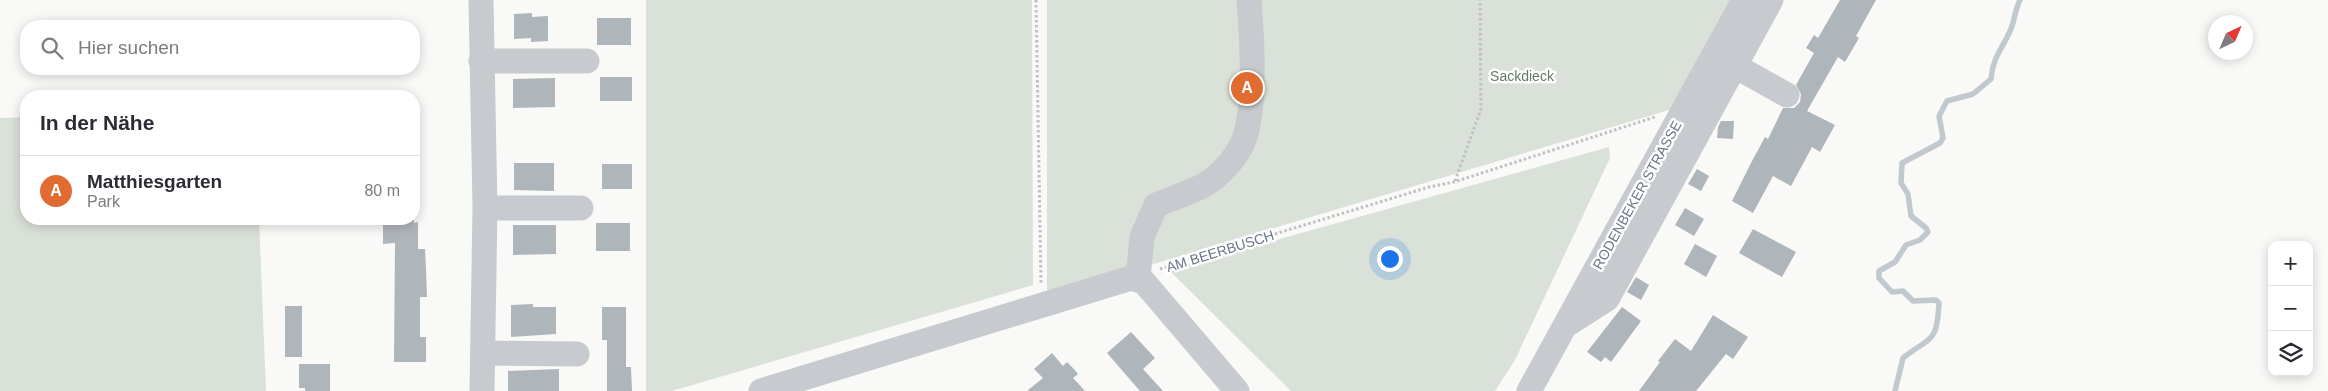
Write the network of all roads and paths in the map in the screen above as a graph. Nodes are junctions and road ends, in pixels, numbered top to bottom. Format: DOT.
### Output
graph roads {
  1 [pos="481,0"];
  2 [pos="1036,0"];
  3 [pos="1249,0"];
  4 [pos="1480,0"];
  5 [pos="1744,0"];
  6 [pos="1771,0"];
  7 [pos="481,61"];
  8 [pos="587,61"];
  9 [pos="1735,66"];
  10 [pos="1787,95"];
  11 [pos="1680,118"];
  12 [pos="1454,182"];
  13 [pos="485,208"];
  14 [pos="581,208"];
  15 [pos="1138,278"];
  16 [pos="1041,304"];
  17 [pos="1565,325"];
  18 [pos="483,353"];
  19 [pos="577,354"];
  20 [pos="482,391"];
  21 [pos="761,391"];
  22 [pos="1238,391"];
  23 [pos="1529,391"];
  1 -- 7 [label="street"];
  2 -- 16 [label="path"];
  3 -- 15 [label="street"];
  4 -- 12 [label="path"];
  5 -- 11 [label="street, RODENBEKER STRASSE"];
  6 -- 9 [label="street"];
  7 -- 8 [label="street"];
  7 -- 13 [label="street"];
  9 -- 10 [label="street"];
  9 -- 17 [label="street"];
  11 -- 12 [label="path, AM BEERBUSCH"];
  11 -- 17 [label="street, RODENBEKER STRASSE"];
  12 -- 15 [label="path, AM BEERBUSCH"];
  13 -- 14 [label="street"];
  13 -- 18 [label="street"];
  15 -- 16 [label="street"];
  15 -- 22 [label="street"];
  16 -- 21 [label="street"];
  17 -- 23 [label="street, RODENBEKER STRASSE"];
  18 -- 19 [label="street"];
  18 -- 20 [label="street"];
}
